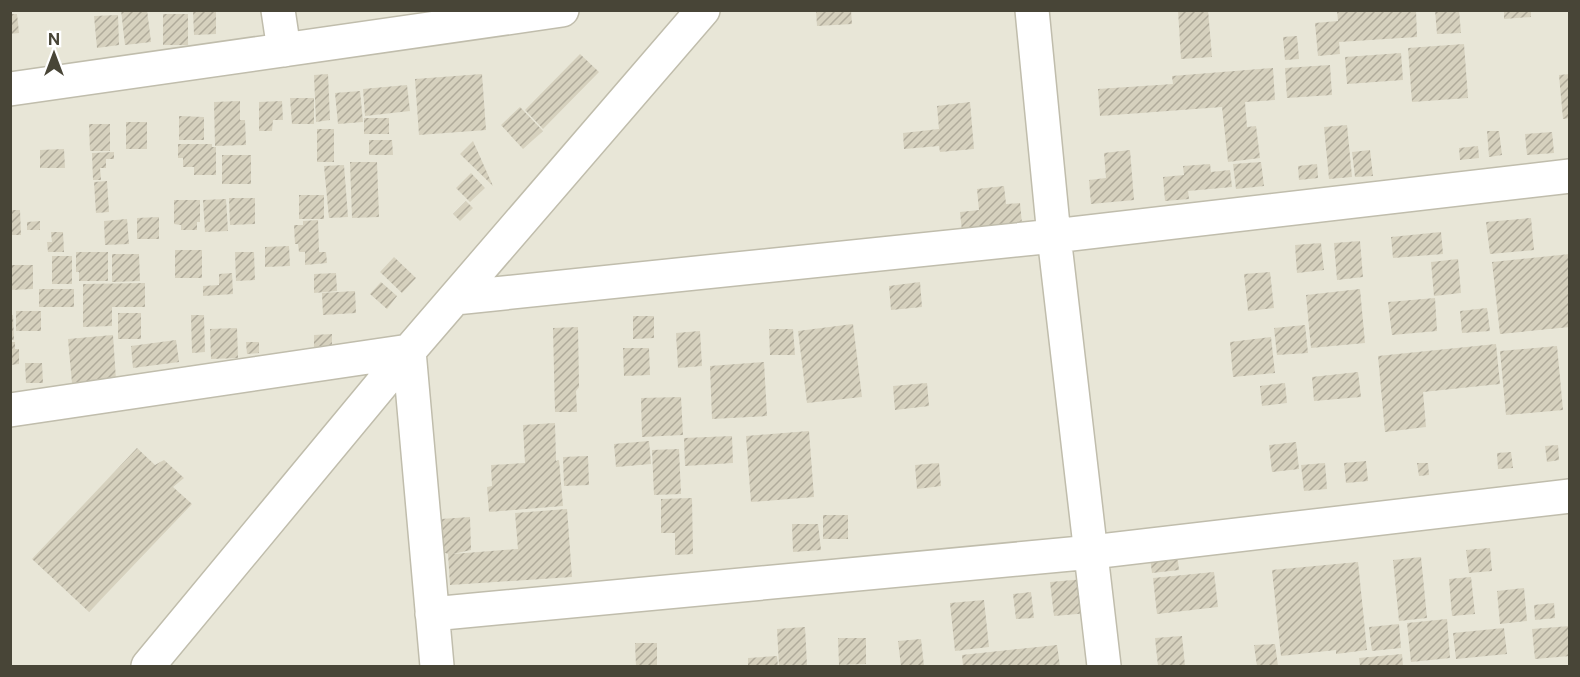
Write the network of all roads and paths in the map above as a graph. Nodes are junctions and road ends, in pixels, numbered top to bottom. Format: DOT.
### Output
graph roads {
  1 [pos="278,10"];
  2 [pos="562,10"];
  3 [pos="703,10"];
  4 [pos="1032,10"];
  5 [pos="284,50"];
  6 [pos="10,89"];
  7 [pos="1569,176"];
  8 [pos="1054,236"];
  9 [pos="455,298"];
  10 [pos="409,351"];
  11 [pos="10,410"];
  12 [pos="1569,496"];
  13 [pos="1092,552"];
  14 [pos="432,614"];
  15 [pos="148,666"];
  16 [pos="437,666"];
  17 [pos="1104,666"];
  1 -- 5 [label="street"];
  2 -- 5 [label="street"];
  3 -- 9 [label="street"];
  4 -- 8 [label="street"];
  5 -- 6 [label="street"];
  7 -- 8 [label="street"];
  8 -- 9 [label="street"];
  8 -- 13 [label="street"];
  9 -- 10 [label="street"];
  10 -- 11 [label="street"];
  10 -- 14 [label="street"];
  10 -- 15 [label="street"];
  12 -- 13 [label="street"];
  13 -- 14 [label="street"];
  13 -- 17 [label="street"];
  14 -- 16 [label="street"];
}
